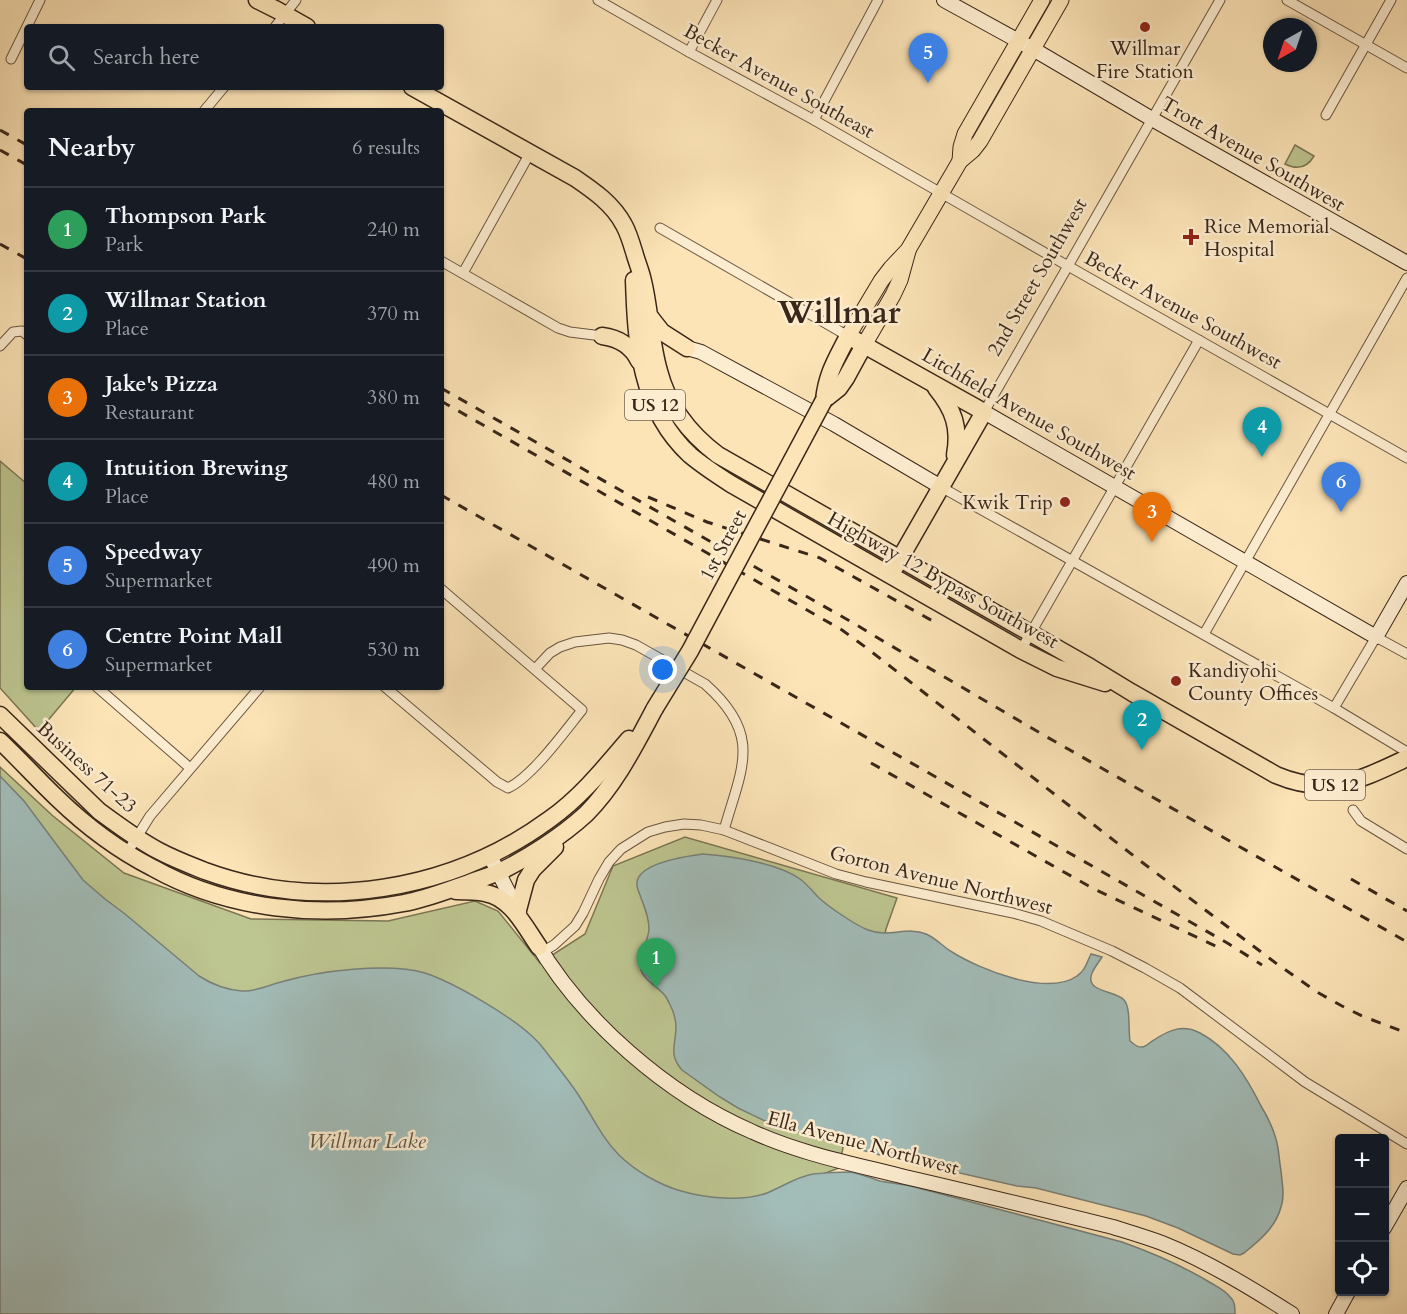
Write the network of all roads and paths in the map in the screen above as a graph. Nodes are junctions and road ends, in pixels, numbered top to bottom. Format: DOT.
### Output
graph roads {
  1 [pos="40,0"];
  2 [pos="257,0"];
  3 [pos="296,0"];
  4 [pos="598,0"];
  5 [pos="717,0"];
  6 [pos="878,0"];
  7 [pos="944,0"];
  8 [pos="1042,0"];
  9 [pos="1061,0"];
  10 [pos="1220,0"];
  11 [pos="1287,0"];
  12 [pos="1391,0"];
  13 [pos="280,20"];
  14 [pos="28,24"];
  15 [pos="295,24"];
  16 [pos="24,33"];
  17 [pos="1018,41"];
  18 [pos="1365,45"];
  19 [pos="1034,49"];
  20 [pos="689,52"];
  21 [pos="11,59"];
  22 [pos="1407,69"];
  23 [pos="222,90"];
  24 [pos="417,90"];
  25 [pos="206,108"];
  26 [pos="1326,116"];
  27 [pos="1152,119"];
  28 [pos="814,120"];
  29 [pos="530,153"];
  30 [pos="960,161"];
  31 [pos="942,194"];
  32 [pos="660,228"];
  33 [pos="633,249"];
  34 [pos="908,250"];
  35 [pos="444,263"];
  36 [pos="1407,263"];
  37 [pos="1068,266"];
  38 [pos="463,273"];
  39 [pos="1407,278"];
  40 [pos="649,315"];
  41 [pos="24,333"];
  42 [pos="602,336"];
  43 [pos="848,336"];
  44 [pos="1199,340"];
  45 [pos="864,345"];
  46 [pos="0,346"];
  47 [pos="687,348"];
  48 [pos="641,364"];
  49 [pos="659,371"];
  50 [pos="924,378"];
  51 [pos="822,408"];
  52 [pos="984,412"];
  53 [pos="1329,414"];
  54 [pos="1407,458"];
  55 [pos="944,481"];
  56 [pos="1114,487"];
  57 [pos="900,559"];
  58 [pos="1073,561"];
  59 [pos="1246,563"];
  60 [pos="890,575"];
  61 [pos="1407,583"];
  62 [pos="444,592"];
  63 [pos="1030,634"];
  64 [pos="1204,634"];
  65 [pos="1376,637"];
  66 [pos="1021,650"];
  67 [pos="1407,654"];
  68 [pos="535,669"];
  69 [pos="100,690"];
  70 [pos="257,690"];
  71 [pos="389,690"];
  72 [pos="1131,692"];
  73 [pos="655,708"];
  74 [pos="1334,708"];
  75 [pos="0,715"];
  76 [pos="0,741"];
  77 [pos="1407,752"];
  78 [pos="1407,758"];
  79 [pos="190,768"];
  80 [pos="600,798"];
  81 [pos="1353,810"];
  82 [pos="724,830"];
  83 [pos="136,837"];
  84 [pos="1407,849"];
  85 [pos="127,853"];
  86 [pos="490,856"];
  87 [pos="498,872"];
  88 [pos="449,890"];
  89 [pos="518,910"];
  90 [pos="540,949"];
  91 [pos="1407,1144"];
  92 [pos="1407,1188"];
  93 [pos="1389,1219"];
  94 [pos="1346,1296"];
  95 [pos="1292,1314"];
  96 [pos="1336,1314"];
  1 -- 14 [label="street"];
  2 -- 13 [label="highway"];
  3 -- 13 [label="street"];
  4 -- 20 [label="street, Becker Avenue Southeast"];
  5 -- 20 [label="street"];
  6 -- 28 [label="street"];
  7 -- 17 [label="street, Trott Avenue Southwest"];
  8 -- 17 [label="main road"];
  9 -- 19 [label="main road"];
  10 -- 27 [label="street, 2nd Street Southwest"];
  11 -- 18 [label="street"];
  12 -- 18 [label="street"];
  13 -- 15 [label="highway"];
  16 -- 21 [label="street"];
  17 -- 19 [label="street, Trott Avenue Southwest"];
  17 -- 30 [label="main road"];
  18 -- 22 [label="street"];
  18 -- 26 [label="street"];
  19 -- 27 [label="street, Trott Avenue Southwest"];
  19 -- 30 [label="main road"];
  20 -- 28 [label="street, Becker Avenue Southeast"];
  23 -- 25 [label="street"];
  24 -- 29 [label="highway, US 12"];
  27 -- 36 [label="street, Trott Avenue Southwest"];
  27 -- 37 [label="street, 2nd Street Southwest"];
  28 -- 31 [label="street, Becker Avenue Southeast"];
  29 -- 33 [label="highway, US 12"];
  29 -- 38 [label="street"];
  30 -- 31 [label="main road"];
  31 -- 34 [label="main road"];
  31 -- 37 [label="street, Becker Avenue Southwest"];
  32 -- 43 [label="street"];
  33 -- 40 [label="highway, US 12"];
  33 -- 48 [label="highway, US 12"];
  34 -- 43 [label="main road"];
  34 -- 45 [label="main road"];
  35 -- 38 [label="street"];
  37 -- 44 [label="street, Becker Avenue Southwest"];
  37 -- 52 [label="street, 2nd Street Southwest"];
  38 -- 42 [label="street"];
  39 -- 53 [label="street"];
  40 -- 47 [label="highway"];
  40 -- 49 [label="highway, US 12"];
  41 -- 46 [label="street"];
  42 -- 48 [label="highway"];
  43 -- 45 [label="highway, Litchfield Avenue Southwest"];
  43 -- 51 [label="highway, 1st Street"];
  44 -- 53 [label="street, Becker Avenue Southwest"];
  44 -- 56 [label="street"];
  45 -- 50 [label="highway, Litchfield Avenue Southwest"];
  45 -- 51 [label="highway, 1st Street"];
  47 -- 49 [label="highway"];
  47 -- 51 [label="street"];
  48 -- 60 [label="highway, Highway 12 Bypass Southwest / US 12"];
  49 -- 57 [label="highway, Highway 12 Bypass Southwest / US 12"];
  50 -- 52 [label="highway, Litchfield Avenue Southwest"];
  50 -- 55 [label="highway"];
  51 -- 55 [label="street"];
  51 -- 73 [label="highway, 1st Street, bridge"];
  52 -- 55 [label="highway, 2nd Street Southwest"];
  52 -- 56 [label="street, Litchfield Avenue Southwest"];
  53 -- 54 [label="street, Becker Avenue Southwest"];
  53 -- 59 [label="street"];
  55 -- 57 [label="highway, 2nd Street Southwest"];
  55 -- 58 [label="street"];
  56 -- 58 [label="street"];
  56 -- 59 [label="street, Litchfield Avenue Southwest"];
  57 -- 60 [label="highway, 2nd Street Southwest"];
  57 -- 63 [label="highway, Highway 12 Bypass Southwest / US 12"];
  58 -- 63 [label="street"];
  58 -- 64 [label="street"];
  59 -- 64 [label="street"];
  59 -- 65 [label="street, Litchfield Avenue Southwest"];
  60 -- 66 [label="highway, Highway 12 Bypass Southwest / US 12"];
  61 -- 65 [label="street"];
  62 -- 68 [label="street"];
  63 -- 66 [label="street"];
  63 -- 72 [label="highway, Highway 12 Bypass Southwest / US 12"];
  64 -- 74 [label="street"];
  65 -- 67 [label="street, Litchfield Avenue Southwest"];
  65 -- 74 [label="street"];
  66 -- 72 [label="highway, Highway 12 Bypass Southwest / US 12"];
  68 -- 71 [label="street"];
  68 -- 82 [label="street"];
  69 -- 79 [label="street"];
  70 -- 79 [label="street"];
  72 -- 78 [label="highway, Highway 12 Bypass Southwest / US 12"];
  73 -- 80 [label="highway, Business 71-23"];
  73 -- 86 [label="highway, Business 71-23"];
  74 -- 77 [label="street"];
  75 -- 83 [label="highway, Business 71-23"];
  76 -- 85 [label="highway, Business 71-23"];
  79 -- 83 [label="street"];
  80 -- 87 [label="highway, Business 71-23"];
  80 -- 89 [label="highway"];
  81 -- 84 [label="street"];
  82 -- 90 [label="street, Gorton Avenue Northwest"];
  82 -- 91 [label="street, Gorton Avenue Northwest"];
  83 -- 85 [label="street"];
  83 -- 86 [label="highway, Business 71-23"];
  85 -- 88 [label="highway, Business 71-23"];
  86 -- 87 [label="street, Ella Avenue Northwest"];
  87 -- 88 [label="highway, Business 71-23"];
  87 -- 89 [label="street, Ella Avenue Northwest"];
  88 -- 90 [label="highway"];
  89 -- 90 [label="street, Ella Avenue Northwest"];
  90 -- 95 [label="street, Ella Avenue Northwest"];
  92 -- 93 [label="street"];
  94 -- 96 [label="street"];
}
